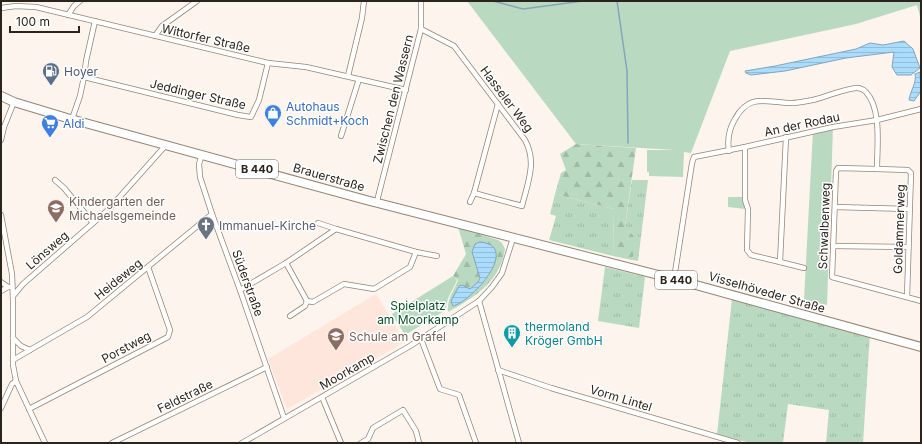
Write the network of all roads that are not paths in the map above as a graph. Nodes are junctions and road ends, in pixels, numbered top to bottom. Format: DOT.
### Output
graph roads {
  1 [pos="80,1"];
  2 [pos="197,1"];
  3 [pos="364,1"];
  4 [pos="421,1"];
  5 [pos="1,8"];
  6 [pos="68,15"];
  7 [pos="95,21"];
  8 [pos="421,29"];
  9 [pos="155,36"];
  10 [pos="268,62"];
  11 [pos="348,76"];
  12 [pos="84,77"];
  13 [pos="359,79"];
  14 [pos="406,90"];
  15 [pos="1,96"];
  16 [pos="14,102"];
  17 [pos="498,104"];
  18 [pos="921,109"];
  19 [pos="72,119"];
  20 [pos="877,120"];
  21 [pos="341,136"];
  22 [pos="786,138"];
  23 [pos="1,140"];
  24 [pos="166,145"];
  25 [pos="745,147"];
  26 [pos="729,151"];
  27 [pos="202,154"];
  28 [pos="877,169"];
  29 [pos="55,180"];
  30 [pos="474,193"];
  31 [pos="377,202"];
  32 [pos="470,202"];
  33 [pos="835,207"];
  34 [pos="909,209"];
  35 [pos="212,214"];
  36 [pos="1,215"];
  37 [pos="93,223"];
  38 [pos="318,223"];
  39 [pos="336,229"];
  40 [pos="513,238"];
  41 [pos="833,246"];
  42 [pos="908,247"];
  43 [pos="416,252"];
  44 [pos="437,256"];
  45 [pos="780,262"];
  46 [pos="286,263"];
  47 [pos="148,267"];
  48 [pos="804,268"];
  49 [pos="674,279"];
  50 [pos="11,281"];
  51 [pos="1,282"];
  52 [pos="23,284"];
  53 [pos="10,287"];
  54 [pos="240,290"];
  55 [pos="1,291"];
  56 [pos="13,296"];
  57 [pos="907,297"];
  58 [pos="307,301"];
  59 [pos="479,301"];
  60 [pos="921,301"];
  61 [pos="290,316"];
  62 [pos="13,338"];
  63 [pos="421,339"];
  64 [pos="921,347"];
  65 [pos="30,350"];
  66 [pos="13,360"];
  67 [pos="267,367"];
  68 [pos="498,370"];
  69 [pos="16,381"];
  70 [pos="322,397"];
  71 [pos="1,408"];
  72 [pos="29,409"];
  73 [pos="284,418"];
  74 [pos="369,441"];
  75 [pos="45,443"];
  76 [pos="112,443"];
  77 [pos="242,443"];
  78 [pos="340,443"];
  79 [pos="361,443"];
  80 [pos="419,443"];
  81 [pos="476,443"];
  82 [pos="519,443"];
  83 [pos="738,443"];
  1 -- 6 [label="street"];
  2 -- 9 [label="street"];
  3 -- 11 [label="street"];
  4 -- 8 [label="street, Zwischen den Wassern"];
  5 -- 6 [label="street, Wittorfer Straße"];
  6 -- 7 [label="street, Wittorfer Straße"];
  7 -- 9 [label="street, Wittorfer Straße"];
  7 -- 12 [label="street"];
  8 -- 14 [label="street, Zwischen den Wassern"];
  8 -- 17 [label="street, Hasseler Weg"];
  9 -- 10 [label="street, Wittorfer Straße"];
  10 -- 11 [label="street, Wittorfer Straße"];
  10 -- 12 [label="street, Jeddinger Straße"];
  11 -- 13 [label="street, Wittorfer Straße"];
  12 -- 19 [label="street"];
  13 -- 14 [label="street, Wittorfer Straße"];
  13 -- 21 [label="street"];
  14 -- 31 [label="street, Zwischen den Wassern"];
  15 -- 16 [label="main road, Brauerstraße / B 440"];
  16 -- 19 [label="main road, Brauerstraße / B 440"];
  16 -- 23 [label="street"];
  17 -- 30 [label="street"];
  17 -- 30 [label="street, Hasseler Weg"];
  18 -- 20 [label="street, An der Rodau"];
  19 -- 24 [label="main road, Brauerstraße / B 440"];
  20 -- 22 [label="street, An der Rodau"];
  20 -- 26 [label="street"];
  20 -- 28 [label="street"];
  22 -- 25 [label="street, An der Rodau"];
  22 -- 45 [label="street"];
  24 -- 27 [label="main road, Brauerstraße / B 440"];
  24 -- 37 [label="street, Lönsweg"];
  25 -- 26 [label="street, An der Rodau"];
  25 -- 45 [label="street"];
  26 -- 49 [label="street, An der Rodau"];
  27 -- 31 [label="main road, Brauerstraße / B 440"];
  27 -- 35 [label="street, Süderstraße"];
  28 -- 33 [label="street, Schwalbenweg"];
  28 -- 34 [label="street, Goldammerweg"];
  29 -- 37 [label="street"];
  30 -- 32 [label="street"];
  31 -- 40 [label="main road, Brauerstraße / B 440"];
  33 -- 34 [label="street"];
  33 -- 41 [label="street, Schwalbenweg"];
  34 -- 42 [label="street, Goldammerweg"];
  35 -- 47 [label="street, Heideweg"];
  35 -- 54 [label="street, Süderstraße"];
  36 -- 50 [label="street"];
  37 -- 52 [label="street, Lönsweg"];
  38 -- 39 [label="street"];
  39 -- 43 [label="street"];
  39 -- 46 [label="street"];
  40 -- 49 [label="main road, Visselhöveder Straße / B 440"];
  40 -- 59 [label="street, Moorkamp"];
  41 -- 42 [label="street"];
  41 -- 57 [label="street, Schwalbenweg"];
  42 -- 57 [label="street, Goldammerweg"];
  43 -- 44 [label="street"];
  43 -- 58 [label="street"];
  45 -- 48 [label="street"];
  46 -- 54 [label="street"];
  46 -- 58 [label="street"];
  47 -- 65 [label="street, Heideweg"];
  47 -- 72 [label="street, Porstweg"];
  49 -- 64 [label="main road, Visselhöveder Straße / B 440"];
  50 -- 52 [label="street, Lönsweg"];
  50 -- 53 [label="street"];
  51 -- 53 [label="street"];
  52 -- 56 [label="street, Lönsweg"];
  53 -- 55 [label="street"];
  53 -- 56 [label="street"];
  54 -- 67 [label="street, Süderstraße"];
  56 -- 62 [label="street"];
  57 -- 60 [label="street"];
  58 -- 61 [label="street"];
  59 -- 63 [label="street, Moorkamp"];
  59 -- 68 [label="street"];
  62 -- 65 [label="street"];
  62 -- 66 [label="street"];
  63 -- 70 [label="street, Moorkamp"];
  63 -- 81 [label="street"];
  65 -- 66 [label="street, Heideweg"];
  66 -- 69 [label="street"];
  67 -- 73 [label="street, Süderstraße"];
  67 -- 76 [label="street, Feldstraße"];
  68 -- 82 [label="street"];
  68 -- 83 [label="street, Vorm Lintel"];
  69 -- 71 [label="street"];
  69 -- 72 [label="street"];
  70 -- 73 [label="street, Moorkamp"];
  70 -- 78 [label="street"];
  72 -- 75 [label="street"];
  73 -- 77 [label="street, Moorkamp"];
  74 -- 79 [label="street"];
  74 -- 80 [label="street"];
}
